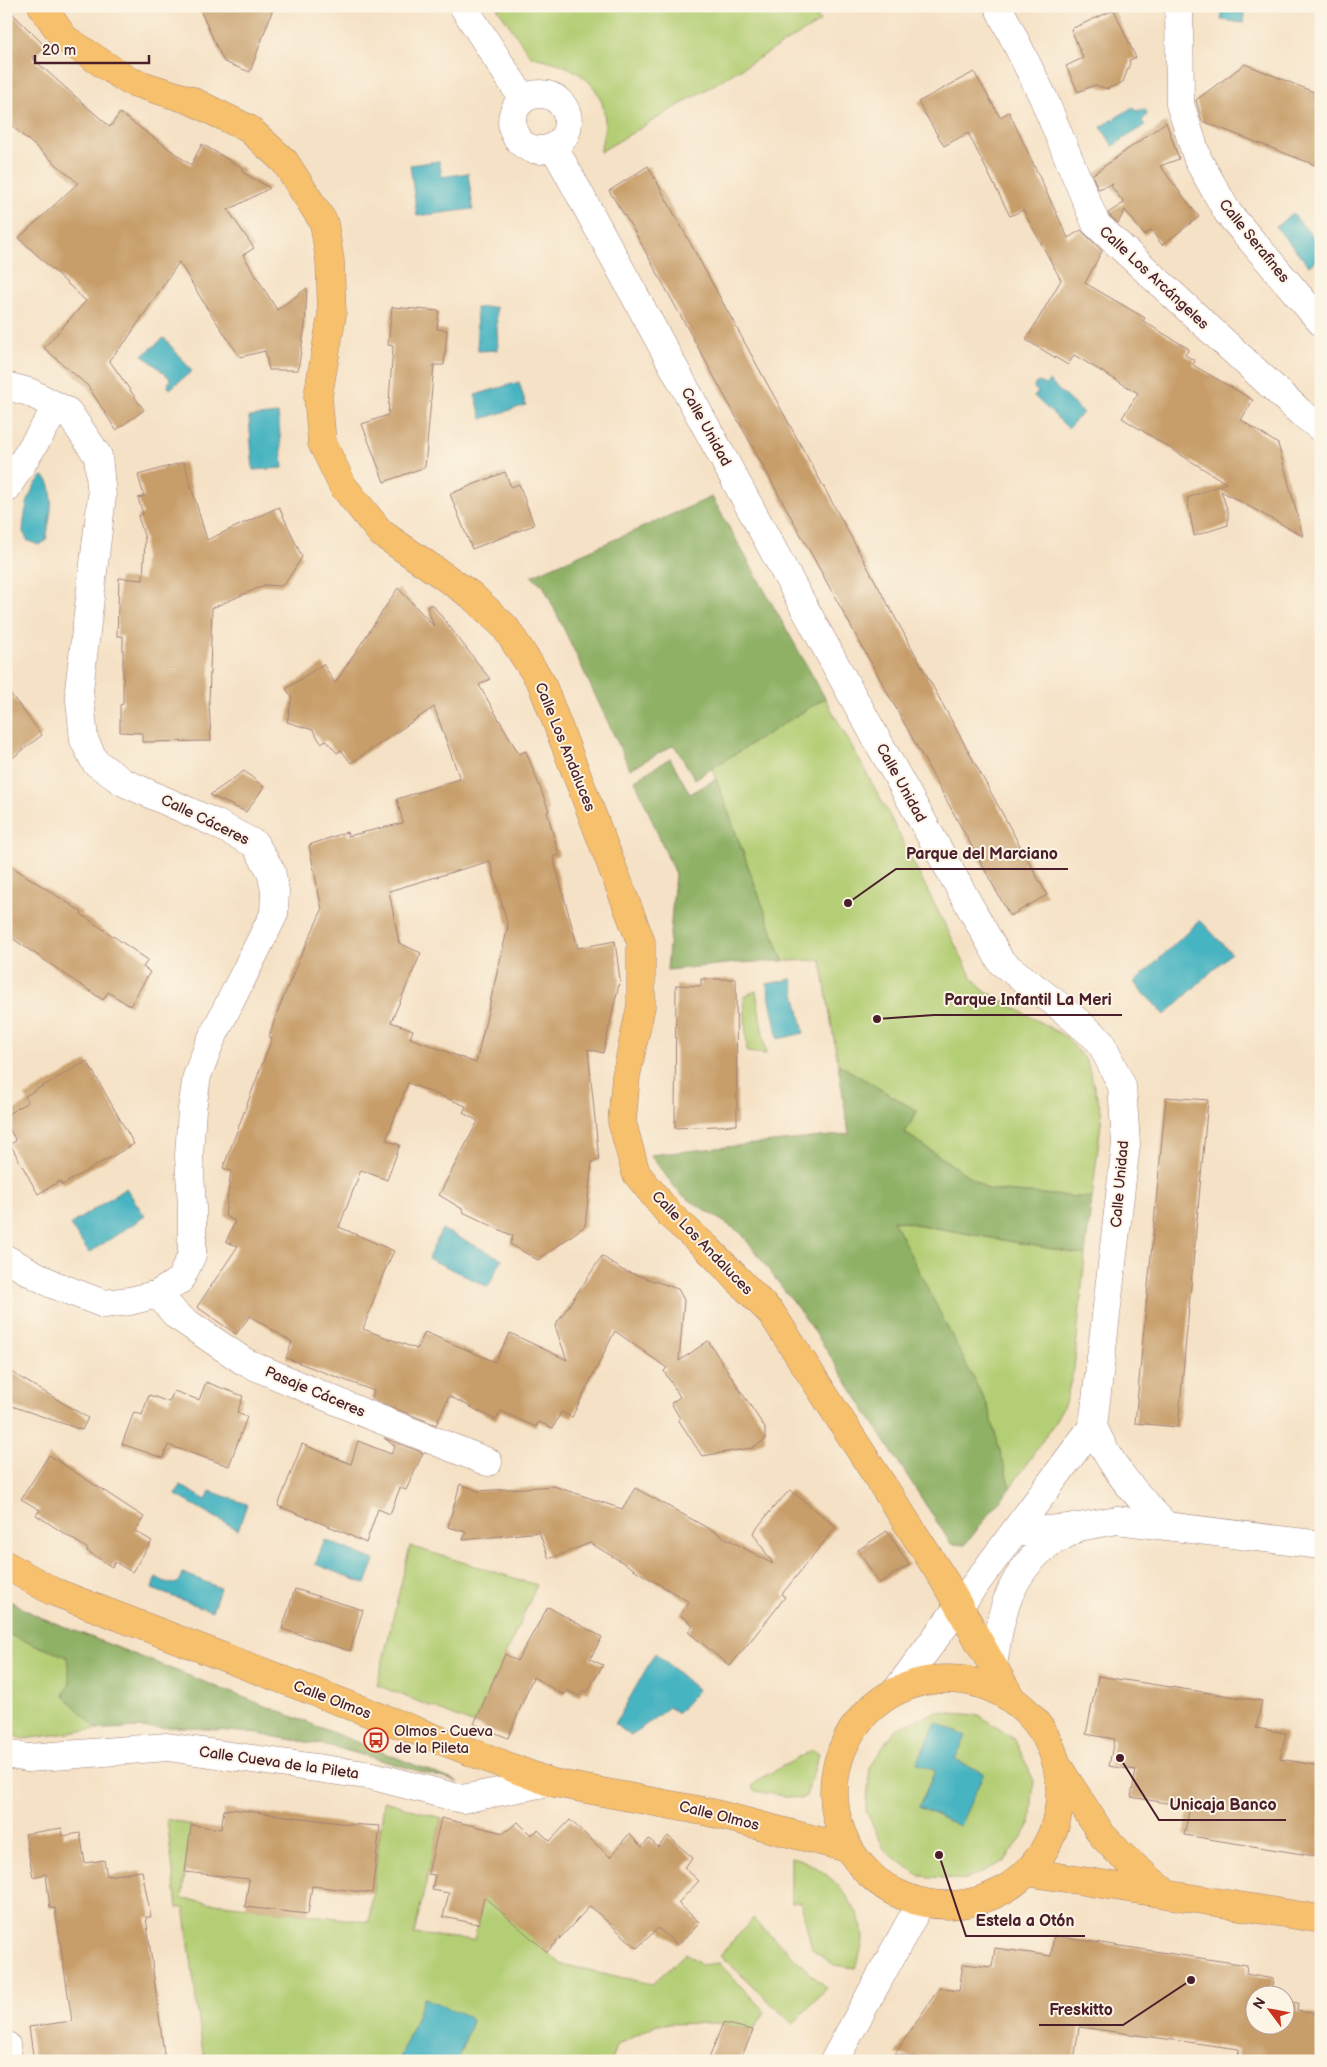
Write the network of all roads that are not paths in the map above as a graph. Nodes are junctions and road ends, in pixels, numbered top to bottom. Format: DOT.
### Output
graph roads {
  1 [pos="42,6"];
  2 [pos="463,6"];
  3 [pos="998,6"];
  4 [pos="1179,6"];
  5 [pos="523,99"];
  6 [pos="554,147"];
  7 [pos="1321,322"];
  8 [pos="6,386"];
  9 [pos="57,407"];
  10 [pos="1310,410"];
  11 [pos="1321,428"];
  12 [pos="6,489"];
  13 [pos="6,1258"];
  14 [pos="158,1294"];
  15 [pos="1094,1426"];
  16 [pos="488,1462"];
  17 [pos="1165,1525"];
  18 [pos="1079,1527"];
  19 [pos="1014,1533"];
  20 [pos="1321,1545"];
  21 [pos="6,1565"];
  22 [pos="960,1607"];
  23 [pos="993,1666"];
  24 [pos="896,1691"];
  25 [pos="1010,1696"];
  26 [pos="6,1754"];
  27 [pos="1056,1762"];
  28 [pos="549,1782"];
  29 [pos="843,1847"];
  30 [pos="1028,1872"];
  31 [pos="1168,1894"];
  32 [pos="921,1902"];
  33 [pos="1321,1919"];
  34 [pos="6,2045"];
  35 [pos="8,2061"];
  36 [pos="834,2061"];
  1 -- 22 [label="main road, Calle Los Andaluces"];
  2 -- 5 [label="street"];
  3 -- 10 [label="street, Calle Los Arcángeles"];
  4 -- 7 [label="street, Calle Serafines"];
  5 -- 6 [label="street"];
  5 -- 6 [label="street"];
  6 -- 15 [label="street, Calle Unidad"];
  8 -- 9 [label="street, Calle Cáceres"];
  9 -- 12 [label="street"];
  9 -- 14 [label="street, Calle Cáceres"];
  10 -- 11 [label="street, Calle Los Arcángeles"];
  13 -- 14 [label="street, Calle Cáceres"];
  14 -- 16 [label="street, Pasaje Cáceres"];
  15 -- 17 [label="street, Calle Unidad"];
  15 -- 19 [label="street"];
  17 -- 18 [label="street"];
  17 -- 20 [label="street"];
  18 -- 19 [label="street"];
  18 -- 23 [label="street"];
  19 -- 22 [label="street"];
  21 -- 28 [label="main road, Calle Olmos"];
  22 -- 23 [label="main road, Calle Los Andaluces"];
  22 -- 24 [label="street"];
  23 -- 25 [label="main road, Calle Los Andaluces"];
  24 -- 25 [label="main road"];
  24 -- 29 [label="main road"];
  25 -- 27 [label="main road"];
  26 -- 28 [label="street, Calle Cueva de la Pileta"];
  27 -- 30 [label="main road"];
  27 -- 31 [label="main road"];
  28 -- 29 [label="main road, Calle Olmos"];
  29 -- 32 [label="main road"];
  30 -- 31 [label="main road"];
  30 -- 32 [label="main road"];
  31 -- 33 [label="main road"];
  32 -- 36 [label="street"];
  34 -- 35 [label="street"];
}
